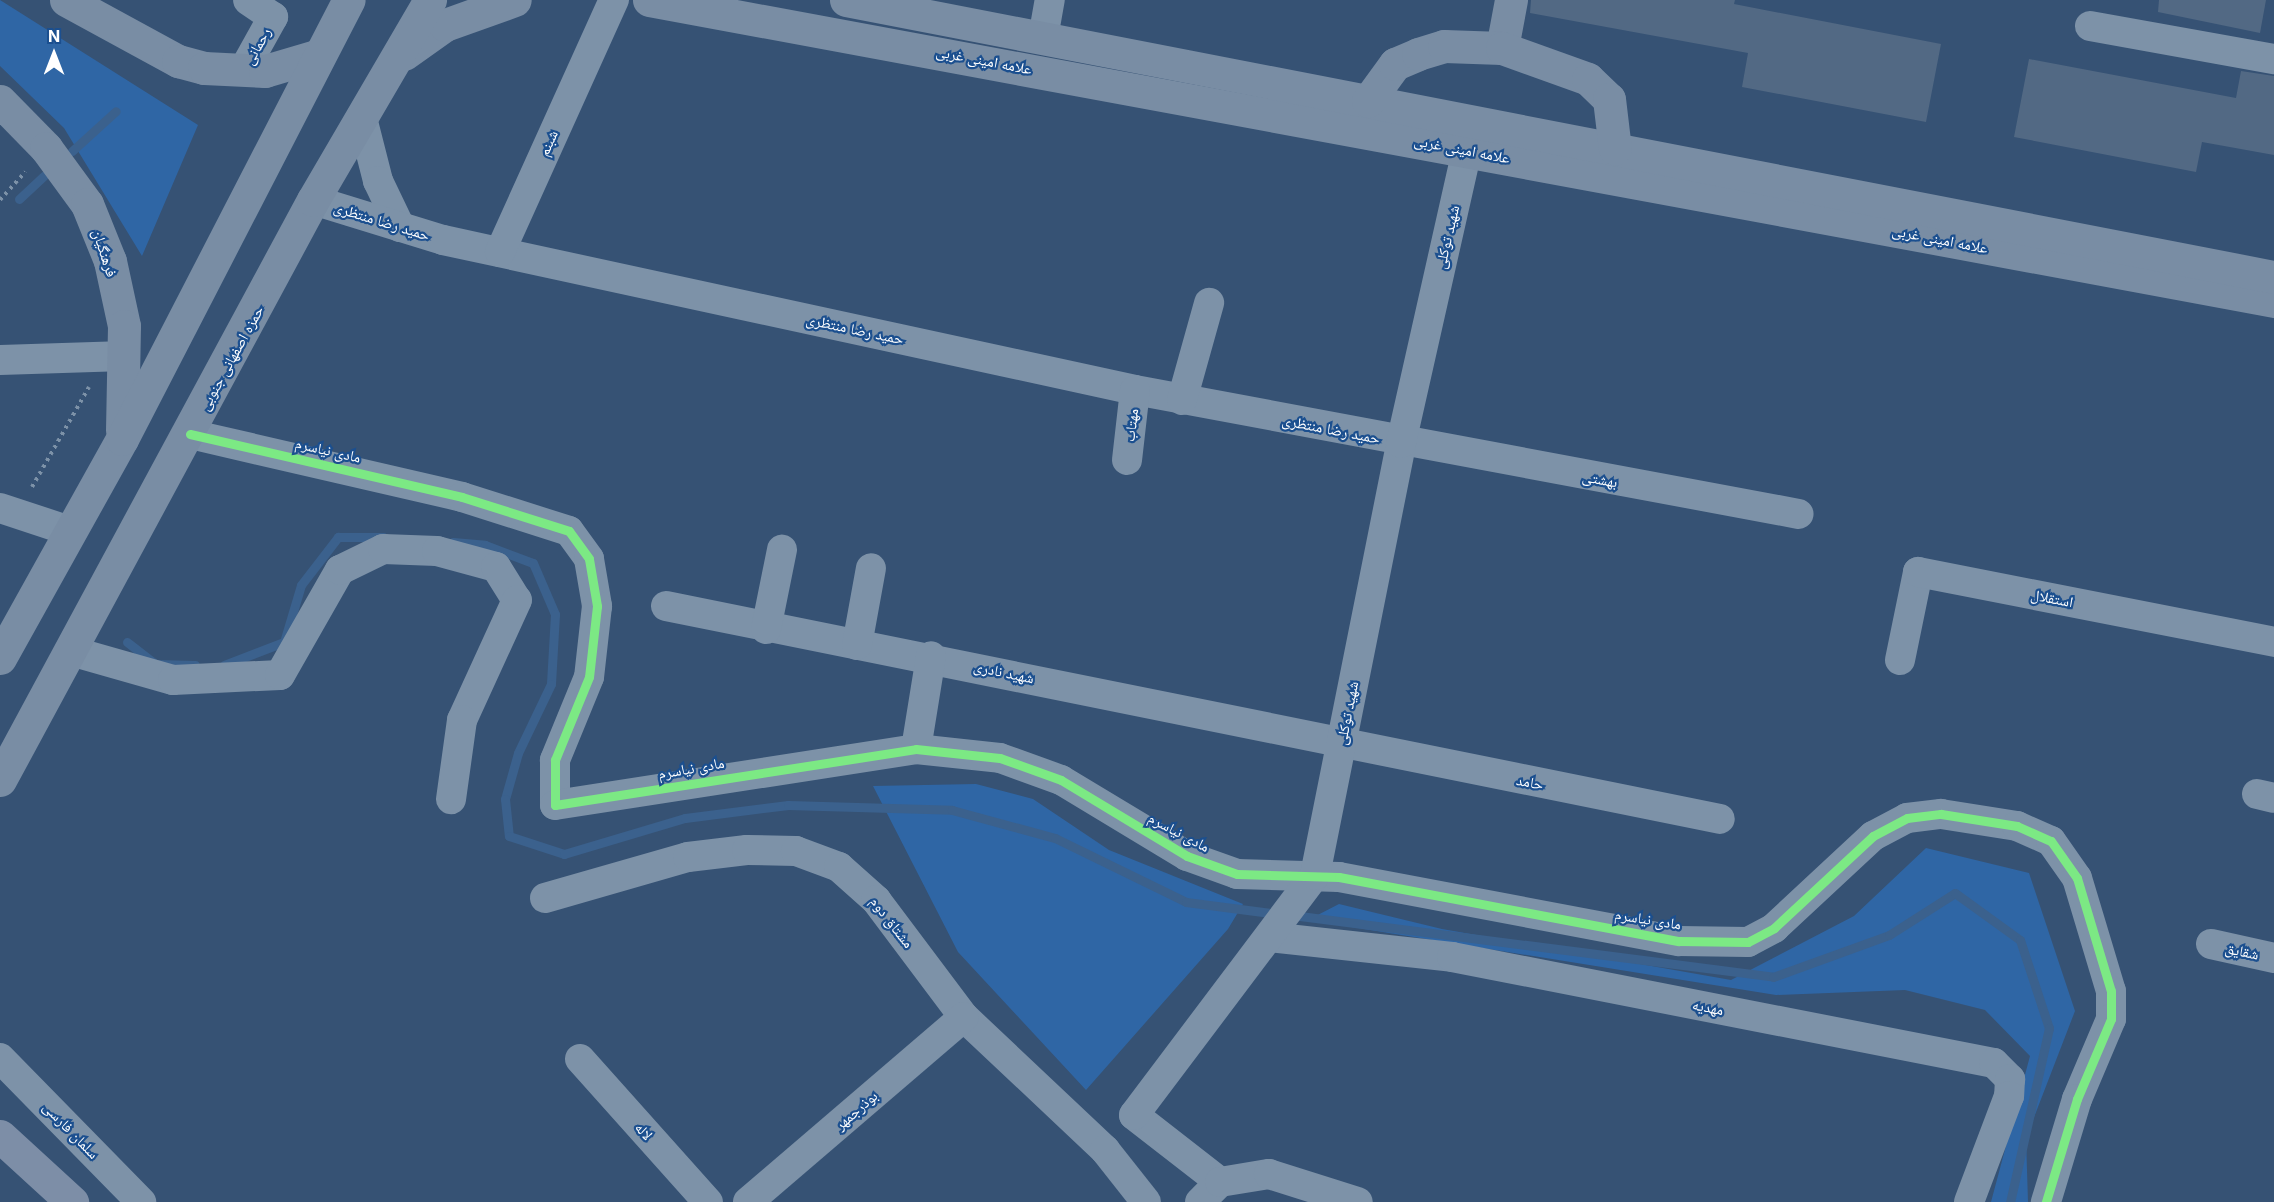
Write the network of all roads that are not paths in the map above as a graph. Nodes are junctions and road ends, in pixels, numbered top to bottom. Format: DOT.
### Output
graph roads {
  1 [pos="66,0"];
  2 [pos="248,0"];
  3 [pos="349,0"];
  4 [pos="430,0"];
  5 [pos="515,0"];
  6 [pos="614,0"];
  7 [pos="649,0"];
  8 [pos="846,0"];
  9 [pos="1050,0"];
  10 [pos="1511,0"];
  11 [pos="2090,26"];
  12 [pos="1043,38"];
  13 [pos="1502,48"];
  14 [pos="316,56"];
  15 [pos="2274,59"];
  16 [pos="395,60"];
  17 [pos="243,70"];
  18 [pos="0,101"];
  19 [pos="1368,101"];
  20 [pos="362,118"];
  21 [pos="1615,149"];
  22 [pos="1467,150"];
  23 [pos="313,200"];
  24 [pos="400,227"];
  25 [pos="500,252"];
  26 [pos="2274,277"];
  27 [pos="2274,301"];
  28 [pos="1209,303"];
  29 [pos="116,357"];
  30 [pos="0,360"];
  31 [pos="1135,390"];
  32 [pos="1182,400"];
  33 [pos="190,434"];
  34 [pos="122,438"];
  35 [pos="1401,443"];
  36 [pos="1127,460"];
  37 [pos="8,511"];
  38 [pos="1799,514"];
  39 [pos="67,530"];
  40 [pos="782,550"];
  41 [pos="871,568"];
  42 [pos="666,606"];
  43 [pos="766,629"];
  44 [pos="2274,642"];
  45 [pos="857,645"];
  46 [pos="71,651"];
  47 [pos="931,656"];
  48 [pos="0,658"];
  49 [pos="1900,660"];
  50 [pos="1341,746"];
  51 [pos="916,749"];
  52 [pos="0,780"];
  53 [pos="451,799"];
  54 [pos="1720,819"];
  55 [pos="1315,875"];
  56 [pos="545,897"];
  57 [pos="1269,937"];
  58 [pos="2211,944"];
  59 [pos="2274,958"];
  60 [pos="964,1017"];
  61 [pos="0,1058"];
  62 [pos="580,1059"];
  63 [pos="0,1136"];
  64 [pos="1210,1192"];
  65 [pos="72,1202"];
  66 [pos="141,1202"];
  67 [pos="708,1202"];
  68 [pos="748,1202"];
  69 [pos="1146,1202"];
  70 [pos="1358,1202"];
  71 [pos="1969,1202"];
  72 [pos="2046,1202"];
  1 -- 17 [label="main road"];
  2 -- 17 [label="street, رحمانی"];
  3 -- 14 [label="main road"];
  4 -- 16 [label="main road, حمزه اصفهانی جنوبی"];
  5 -- 16 [label="main road"];
  6 -- 25 [label="street, شبنم"];
  7 -- 22 [label="main road, علامه امینی غربی"];
  8 -- 12 [label="main road, علامه امینی غربی"];
  9 -- 12 [label="street"];
  10 -- 13 [label="main road"];
  11 -- 15 [label="street"];
  12 -- 19 [label="main road, علامه امینی غربی"];
  13 -- 19 [label="main road"];
  13 -- 21 [label="main road"];
  14 -- 17 [label="main road"];
  14 -- 34 [label="main road"];
  16 -- 20 [label="main road, حمزه اصفهانی جنوبی"];
  18 -- 29 [label="main road, فرهنگیان"];
  19 -- 21 [label="main road, علامه امینی غربی"];
  20 -- 23 [label="main road, حمزه اصفهانی جنوبی"];
  20 -- 24 [label="street"];
  21 -- 26 [label="main road, علامه امینی غربی"];
  22 -- 27 [label="main road, علامه امینی غربی"];
  22 -- 35 [label="street, شهید توکلی"];
  23 -- 24 [label="street, حمید رضا منتظری"];
  23 -- 33 [label="main road, حمزه اصفهانی جنوبی"];
  24 -- 25 [label="street, حمید رضا منتظری"];
  25 -- 31 [label="street, حمید رضا منتظری"];
  28 -- 32 [label="street"];
  29 -- 30 [label="street"];
  29 -- 34 [label="main road, فرهنگیان"];
  31 -- 32 [label="street, حمید رضا منتظری"];
  31 -- 36 [label="street, مهتاب"];
  32 -- 35 [label="street, حمید رضا منتظری"];
  33 -- 46 [label="main road, حمزه اصفهانی جنوبی"];
  33 -- 51 [label="street, مادی نیاسرم"];
  34 -- 39 [label="main road"];
  35 -- 38 [label="street, بهشتی"];
  35 -- 50 [label="street, شهید توکلی"];
  37 -- 39 [label="street"];
  39 -- 48 [label="main road"];
  40 -- 43 [label="street"];
  41 -- 45 [label="street"];
  42 -- 43 [label="street, شهید نادری"];
  43 -- 45 [label="street, شهید نادری"];
  44 -- 49 [label="street, استقلال"];
  45 -- 47 [label="street, شهید نادری"];
  46 -- 52 [label="main road, حمزه اصفهانی جنوبی"];
  46 -- 53 [label="street"];
  47 -- 50 [label="street, شهید نادری"];
  47 -- 51 [label="street"];
  50 -- 54 [label="street, حامد"];
  50 -- 55 [label="street, شهید توکلی"];
  51 -- 55 [label="street, مادی نیاسرم"];
  55 -- 57 [label="street, شهید توکلی"];
  55 -- 72 [label="street, مادی نیاسرم"];
  56 -- 60 [label="street, مشتاق دوم"];
  57 -- 64 [label="street, شهید توکلی"];
  57 -- 71 [label="street, مهدیه"];
  58 -- 59 [label="street, شقایق"];
  60 -- 68 [label="street, بوذرجمهر"];
  60 -- 69 [label="street, مشتاق دوم"];
  61 -- 66 [label="street, سلمان فارسی"];
  62 -- 67 [label="street, لاله"];
  63 -- 65 [label="main road"];
  64 -- 70 [label="street"];
}
